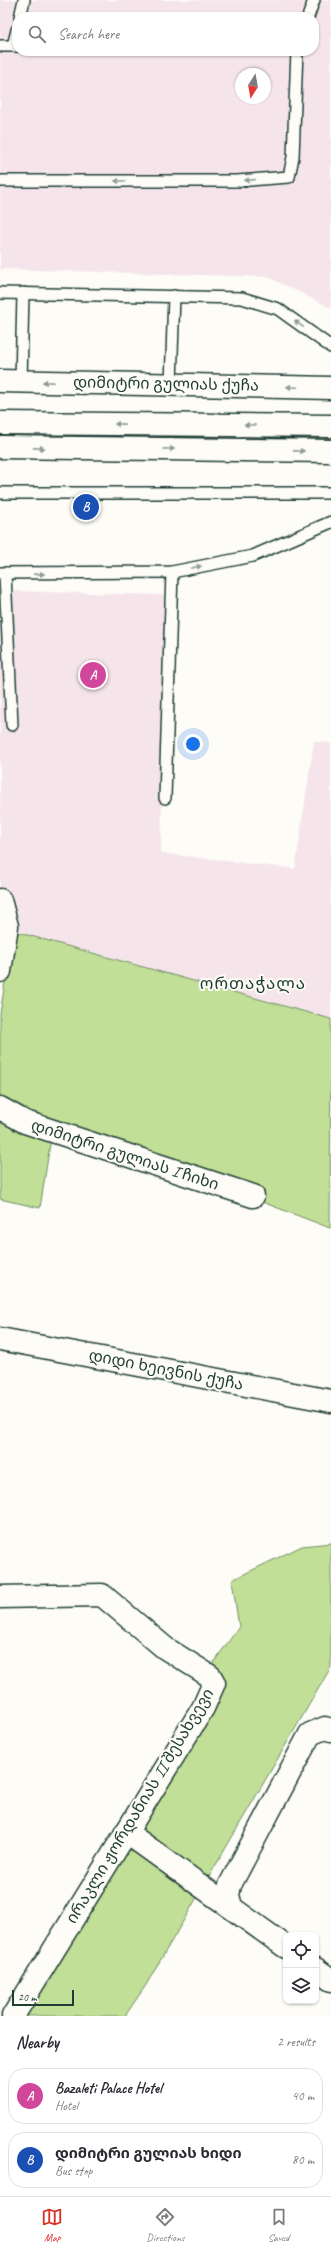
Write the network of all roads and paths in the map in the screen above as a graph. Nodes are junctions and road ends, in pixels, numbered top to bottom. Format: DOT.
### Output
graph roads {
  1 [pos="24,0"];
  2 [pos="314,0"];
  3 [pos="21,12"];
  4 [pos="310,12"];
  5 [pos="0,46"];
  6 [pos="12,46"];
  7 [pos="297,56"];
  8 [pos="0,181"];
  9 [pos="0,293"];
  10 [pos="23,293"];
  11 [pos="174,296"];
  12 [pos="331,347"];
  13 [pos="10,382"];
  14 [pos="171,383"];
  15 [pos="331,388"];
  16 [pos="0,423"];
  17 [pos="331,426"];
  18 [pos="0,447"];
  19 [pos="331,451"];
  20 [pos="0,493"];
  21 [pos="331,493"];
  22 [pos="331,522"];
  23 [pos="172,572"];
  24 [pos="2,574"];
  25 [pos="12,725"];
  26 [pos="165,798"];
  27 [pos="0,900"];
  28 [pos="0,970"];
  29 [pos="0,1108"];
  30 [pos="253,1196"];
  31 [pos="0,1339"];
  32 [pos="331,1401"];
  33 [pos="0,1597"];
  34 [pos="331,1730"];
  35 [pos="126,1832"];
  36 [pos="231,1907"];
  37 [pos="283,1945"];
  38 [pos="319,1971"];
  39 [pos="331,1980"];
  40 [pos="13,2016"];
  1 -- 3 [label="lane"];
  2 -- 4 [label="lane"];
  5 -- 6 [label="lane"];
  7 -- 8 [label="lane, one-way"];
  9 -- 10 [label="lane"];
  10 -- 11 [label="lane"];
  10 -- 13 [label="lane"];
  12 -- 11 [label="lane, one-way"];
  11 -- 14 [label="lane"];
  14 -- 13 [label="main road, დიმიტრი გულიას ქუჩა, one-way"];
  15 -- 14 [label="main road, დიმიტრი გულიას ქუჩა, one-way"];
  17 -- 16 [label="main road, one-way"];
  18 -- 19 [label="main road, one-way"];
  20 -- 21 [label="lane"];
  23 -- 22 [label="lane, one-way"];
  24 -- 23 [label="lane, one-way"];
  23 -- 26 [label="lane"];
  24 -- 25 [label="lane"];
  27 -- 28 [label="main road"];
  29 -- 30 [label="main road, დიმიტრი გულიას I ჩიხი"];
  31 -- 32 [label="main road, დიდი ხეივნის ქუჩა"];
  33 -- 35 [label="main road, ირაკლი ჟორდანიას II შესახვევი"];
  34 -- 36 [label="main road"];
  35 -- 36 [label="main road"];
  35 -- 40 [label="main road, ირაკლი ჟორდანიას II შესახვევი"];
  36 -- 37 [label="main road"];
  38 -- 39 [label="main road"];
}
